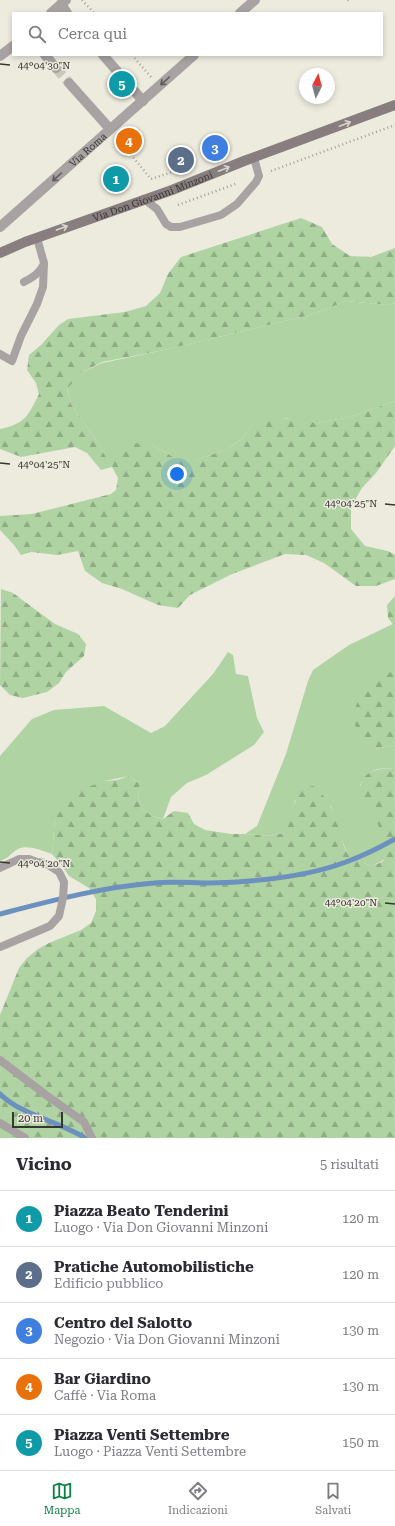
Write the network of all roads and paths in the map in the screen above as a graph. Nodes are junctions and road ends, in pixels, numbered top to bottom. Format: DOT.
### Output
graph roads {
  1 [pos="82,0"];
  2 [pos="255,0"];
  3 [pos="63,2"];
  4 [pos="52,12"];
  5 [pos="67,12"];
  6 [pos="93,12"];
  7 [pos="241,12"];
  8 [pos="12,47"];
  9 [pos="0,56"];
  10 [pos="45,56"];
  11 [pos="104,56"];
  12 [pos="133,56"];
  13 [pos="193,56"];
  14 [pos="56,68"];
  15 [pos="152,78"];
  16 [pos="69,83"];
  17 [pos="143,101"];
  18 [pos="395,105"];
  19 [pos="395,125"];
  20 [pos="110,129"];
  21 [pos="124,134"];
  22 [pos="254,158"];
  23 [pos="190,166"];
  24 [pos="259,176"];
  25 [pos="144,199"];
  26 [pos="178,205"];
  27 [pos="0,227"];
  28 [pos="37,238"];
  29 [pos="0,253"];
  30 [pos="44,263"];
  31 [pos="24,282"];
  32 [pos="0,354"];
  33 [pos="0,868"];
  34 [pos="0,947"];
  35 [pos="0,1060"];
  36 [pos="0,1123"];
  37 [pos="25,1138"];
  38 [pos="92,1138"];
  1 -- 6 [label="path"];
  2 -- 7 [label="street"];
  3 -- 4 [label="street"];
  3 -- 5 [label="street"];
  8 -- 9 [label="street"];
  10 -- 14 [label="street"];
  11 -- 17 [label="street"];
  12 -- 15 [label="path"];
  13 -- 17 [label="street, Via Roma, one-way"];
  16 -- 20 [label="street"];
  17 -- 20 [label="street, Via Roma"];
  22 -- 18 [label="main road, Via Don Giovanni Minzoni, one-way"];
  19 -- 24 [label="path"];
  20 -- 27 [label="street, Via Roma, one-way"];
  21 -- 23 [label="path"];
  22 -- 24 [label="lane"];
  25 -- 22 [label="main road, Via Don Giovanni Minzoni, one-way"];
  24 -- 25 [label="lane"];
  24 -- 26 [label="path"];
  28 -- 25 [label="main road, Via Don Giovanni Minzoni, one-way"];
  28 -- 29 [label="main road, Via Don Giovanni Minzoni"];
  28 -- 30 [label="lane"];
  30 -- 31 [label="lane"];
  30 -- 32 [label="lane"];
  33 -- 34 [label="lane"];
  35 -- 38 [label="lane"];
  36 -- 37 [label="lane"];
}
